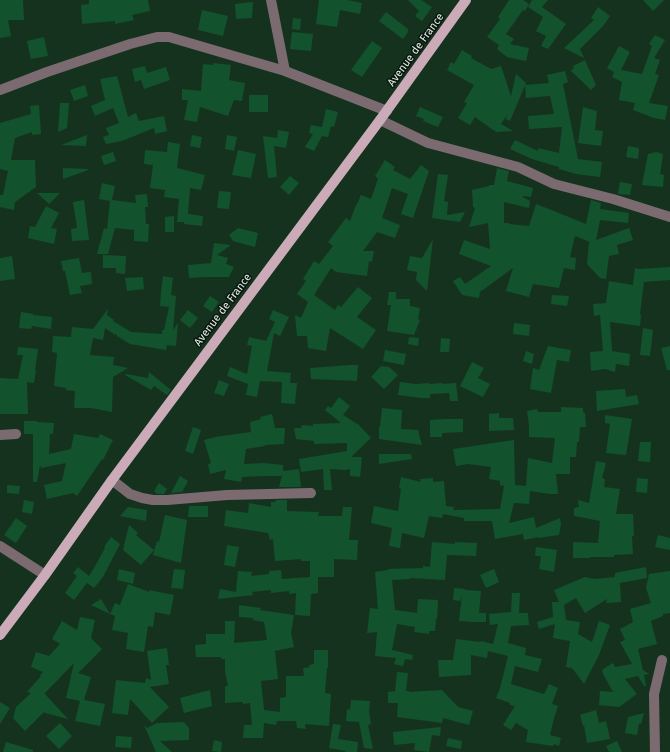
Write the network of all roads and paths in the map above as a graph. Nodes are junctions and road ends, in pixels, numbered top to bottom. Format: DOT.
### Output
graph roads {
  1 [pos="271,0"];
  2 [pos="466,0"];
  3 [pos="285,71"];
  4 [pos="0,90"];
  5 [pos="386,111"];
  6 [pos="380,120"];
  7 [pos="670,217"];
  8 [pos="16,434"];
  9 [pos="0,435"];
  10 [pos="112,480"];
  11 [pos="311,493"];
  12 [pos="0,546"];
  13 [pos="45,575"];
  14 [pos="0,635"];
  15 [pos="662,660"];
  16 [pos="655,752"];
  1 -- 3 [label="street"];
  2 -- 5 [label="main road, Avenue de France"];
  3 -- 4 [label="street"];
  3 -- 5 [label="street"];
  5 -- 6 [label="main road, Avenue de France"];
  6 -- 7 [label="street"];
  6 -- 10 [label="main road, Avenue de France"];
  8 -- 9 [label="street"];
  10 -- 11 [label="street"];
  10 -- 13 [label="main road, Avenue de France"];
  12 -- 13 [label="street"];
  13 -- 14 [label="main road, Avenue de France"];
  15 -- 16 [label="street"];
}
